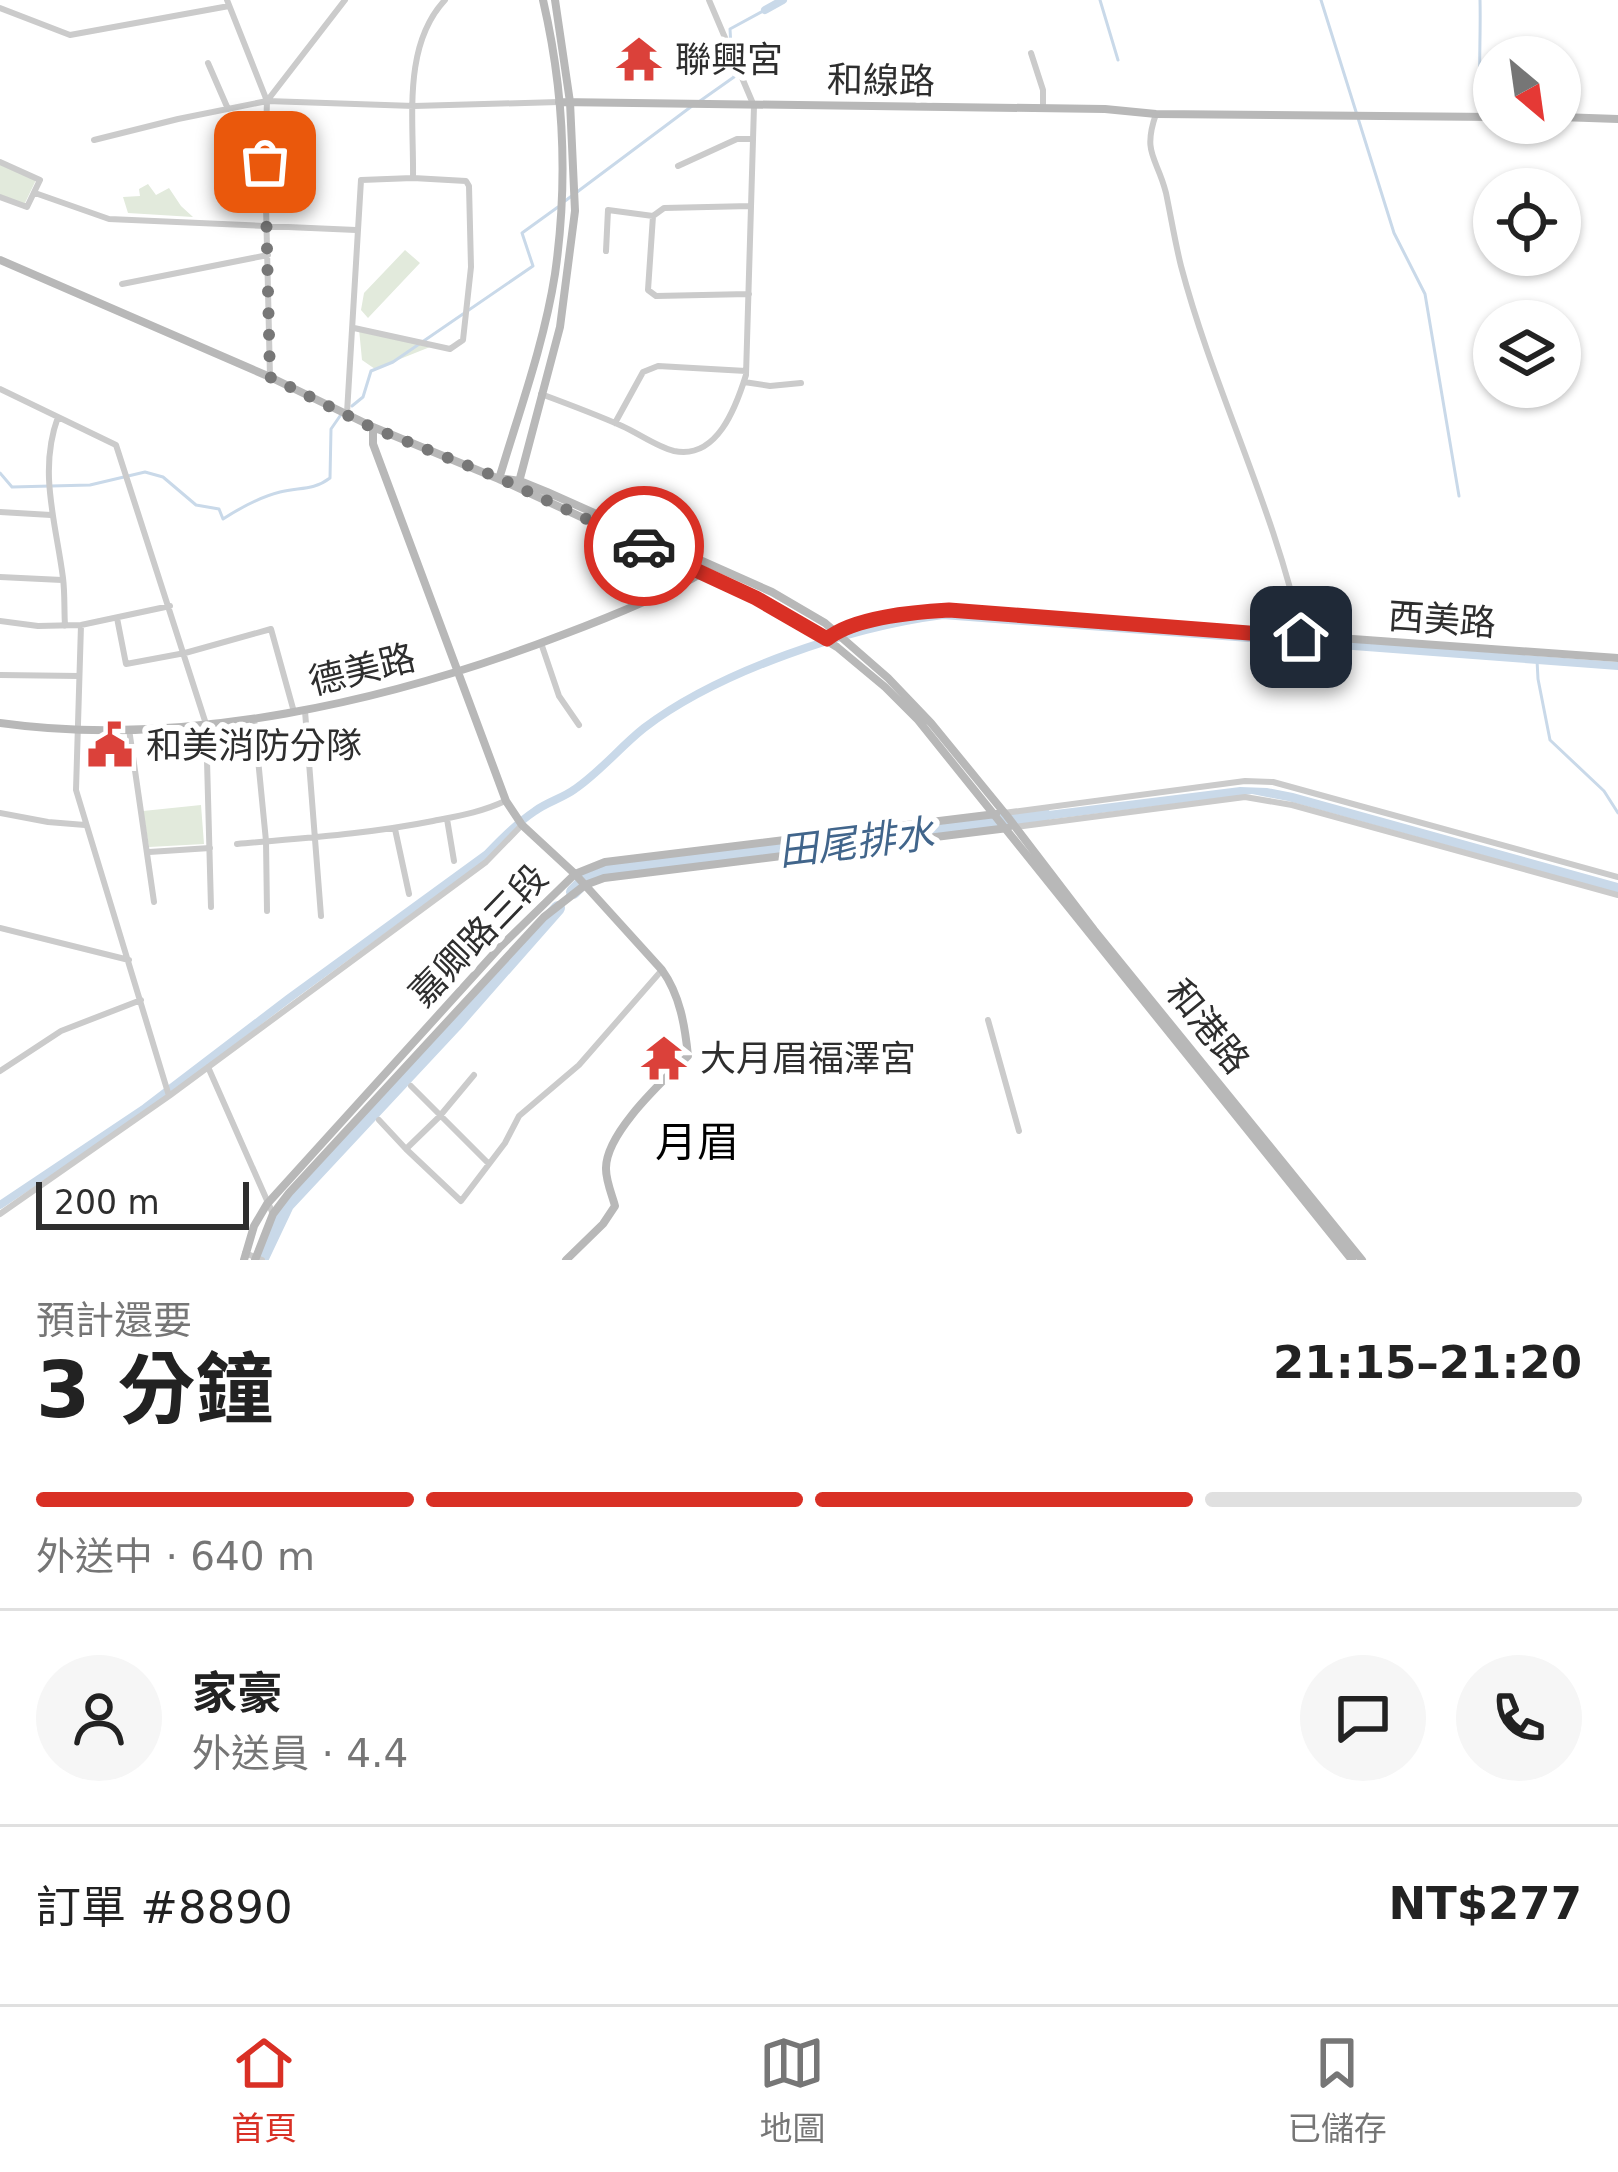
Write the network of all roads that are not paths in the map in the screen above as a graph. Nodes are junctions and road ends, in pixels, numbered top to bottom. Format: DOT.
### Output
graph roads {
  1 [pos="345,0"];
  2 [pos="445,0"];
  3 [pos="543,0"];
  4 [pos="555,0"];
  5 [pos="709,0"];
  6 [pos="228,3"];
  7 [pos="0,8"];
  8 [pos="1031,53"];
  9 [pos="208,63"];
  10 [pos="267,101"];
  11 [pos="564,102"];
  12 [pos="414,106"];
  13 [pos="754,106"];
  14 [pos="1043,108"];
  15 [pos="228,109"];
  16 [pos="1156,114"];
  17 [pos="1473,117"];
  18 [pos="1581,117"];
  19 [pos="1618,118"];
  20 [pos="753,139"];
  21 [pos="94,140"];
  22 [pos="0,162"];
  23 [pos="678,166"];
  24 [pos="413,178"];
  25 [pos="35,193"];
  26 [pos="0,197"];
  27 [pos="751,206"];
  28 [pos="653,216"];
  29 [pos="267,228"];
  30 [pos="356,230"];
  31 [pos="607,251"];
  32 [pos="268,255"];
  33 [pos="0,260"];
  34 [pos="122,284"];
  35 [pos="749,294"];
  36 [pos="354,328"];
  37 [pos="746,371"];
  38 [pos="270,377"];
  39 [pos="744,382"];
  40 [pos="800,382"];
  41 [pos="0,389"];
  42 [pos="540,394"];
  43 [pos="347,413"];
  44 [pos="58,416"];
  45 [pos="615,423"];
  46 [pos="373,428"];
  47 [pos="499,478"];
  48 [pos="519,485"];
  49 [pos="0,512"];
  50 [pos="51,515"];
  51 [pos="716,565"];
  52 [pos="702,573"];
  53 [pos="0,577"];
  54 [pos="63,580"];
  55 [pos="772,592"];
  56 [pos="765,603"];
  57 [pos="170,606"];
  58 [pos="117,618"];
  59 [pos="0,621"];
  60 [pos="81,625"];
  61 [pos="65,626"];
  62 [pos="830,637"];
  63 [pos="1301,637"];
  64 [pos="541,644"];
  65 [pos="185,653"];
  66 [pos="1618,658"];
  67 [pos="457,673"];
  68 [pos="0,675"];
  69 [pos="79,676"];
  70 [pos="299,712"];
  71 [pos="254,718"];
  72 [pos="0,723"];
  73 [pos="206,724"];
  74 [pos="579,725"];
  75 [pos="129,729"];
  76 [pos="77,731"];
  77 [pos="1245,781"];
  78 [pos="1245,797"];
  79 [pos="506,801"];
  80 [pos="0,813"];
  81 [pos="448,819"];
  82 [pos="1004,821"];
  83 [pos="85,825"];
  84 [pos="522,825"];
  85 [pos="395,829"];
  86 [pos="316,839"];
  87 [pos="266,842"];
  88 [pos="237,844"];
  89 [pos="210,848"];
  90 [pos="149,852"];
  91 [pos="454,861"];
  92 [pos="1618,877"];
  93 [pos="579,879"];
  94 [pos="409,894"];
  95 [pos="1618,895"];
  96 [pos="154,902"];
  97 [pos="211,907"];
  98 [pos="267,911"];
  99 [pos="321,916"];
  100 [pos="0,928"];
  101 [pos="128,960"];
  102 [pos="662,970"];
  103 [pos="141,1000"];
  104 [pos="988,1020"];
  105 [pos="208,1067"];
  106 [pos="0,1071"];
  107 [pos="474,1075"];
  108 [pos="410,1086"];
  109 [pos="169,1096"];
  110 [pos="439,1117"];
  111 [pos="379,1120"];
  112 [pos="1019,1131"];
  113 [pos="406,1149"];
  114 [pos="489,1165"];
  115 [pos="267,1204"];
  116 [pos="0,1214"];
  117 [pos="273,1214"];
  118 [pos="244,1257"];
  119 [pos="257,1260"];
  120 [pos="566,1260"];
  121 [pos="1352,1260"];
  122 [pos="1362,1260"];
  1 -- 10 [label="street"];
  2 -- 12 [label="street"];
  3 -- 11 [label="street"];
  4 -- 11 [label="street"];
  5 -- 13 [label="street"];
  6 -- 7 [label="street"];
  6 -- 10 [label="street"];
  8 -- 14 [label="street"];
  9 -- 15 [label="street"];
  10 -- 12 [label="street, 和線路"];
  10 -- 15 [label="street, 和線路"];
  10 -- 29 [label="street"];
  11 -- 12 [label="street, 和線路"];
  11 -- 13 [label="street, 和線路"];
  11 -- 42 [label="street"];
  11 -- 47 [label="street"];
  12 -- 24 [label="street"];
  13 -- 14 [label="street, 和線路"];
  13 -- 20 [label="street"];
  14 -- 16 [label="street, 和線路"];
  15 -- 21 [label="street, 和線路"];
  16 -- 17 [label="street, 和線路"];
  16 -- 63 [label="street"];
  18 -- 19 [label="street"];
  20 -- 23 [label="street"];
  20 -- 27 [label="street"];
  22 -- 25 [label="street"];
  24 -- 30 [label="street"];
  24 -- 36 [label="street"];
  25 -- 26 [label="street"];
  25 -- 29 [label="street"];
  27 -- 28 [label="street"];
  27 -- 35 [label="street"];
  28 -- 31 [label="street"];
  28 -- 35 [label="street"];
  29 -- 30 [label="street"];
  29 -- 32 [label="street"];
  30 -- 36 [label="street"];
  32 -- 34 [label="street"];
  32 -- 38 [label="street"];
  33 -- 38 [label="street"];
  35 -- 37 [label="street"];
  36 -- 43 [label="street"];
  37 -- 39 [label="street"];
  37 -- 45 [label="street"];
  38 -- 43 [label="street"];
  39 -- 40 [label="street"];
  39 -- 45 [label="street"];
  41 -- 44 [label="street"];
  42 -- 45 [label="street"];
  42 -- 48 [label="street"];
  43 -- 46 [label="street"];
  44 -- 50 [label="street"];
  44 -- 57 [label="street"];
  46 -- 47 [label="street"];
  46 -- 67 [label="street"];
  47 -- 48 [label="street"];
  48 -- 51 [label="street"];
  48 -- 52 [label="street"];
  49 -- 50 [label="street"];
  50 -- 54 [label="street"];
  51 -- 52 [label="street, 德美路"];
  51 -- 55 [label="street"];
  52 -- 56 [label="street"];
  52 -- 64 [label="street, 德美路"];
  53 -- 54 [label="street"];
  54 -- 61 [label="street"];
  55 -- 56 [label="street"];
  55 -- 62 [label="street"];
  56 -- 62 [label="street"];
  57 -- 58 [label="street"];
  57 -- 65 [label="street"];
  58 -- 60 [label="street"];
  58 -- 65 [label="street"];
  59 -- 61 [label="street"];
  60 -- 61 [label="street"];
  60 -- 69 [label="street"];
  62 -- 63 [label="street, 西美路"];
  62 -- 82 [label="street, 和港路"];
  63 -- 66 [label="street, 西美路"];
  64 -- 67 [label="street, 德美路"];
  64 -- 74 [label="street"];
  65 -- 70 [label="street"];
  65 -- 73 [label="street"];
  67 -- 70 [label="street, 德美路"];
  67 -- 79 [label="street"];
  68 -- 69 [label="street"];
  69 -- 76 [label="street"];
  70 -- 71 [label="street, 德美路"];
  70 -- 86 [label="street"];
  71 -- 73 [label="street, 德美路"];
  71 -- 87 [label="street"];
  72 -- 76 [label="street, 德美路"];
  73 -- 75 [label="street, 德美路"];
  73 -- 89 [label="street"];
  75 -- 76 [label="street, 德美路"];
  75 -- 90 [label="street"];
  76 -- 83 [label="street"];
  77 -- 78 [label="street"];
  77 -- 82 [label="street"];
  77 -- 92 [label="street"];
  78 -- 82 [label="street"];
  78 -- 95 [label="street"];
  79 -- 81 [label="street"];
  79 -- 84 [label="street"];
  80 -- 83 [label="street"];
  81 -- 85 [label="street"];
  81 -- 91 [label="street"];
  82 -- 93 [label="street, 嘉卿路三段"];
  82 -- 93 [label="street, 嘉卿路三段"];
  82 -- 121 [label="street, 和港路"];
  82 -- 122 [label="street, 和港路"];
  83 -- 101 [label="street"];
  84 -- 93 [label="street"];
  84 -- 105 [label="street"];
  85 -- 86 [label="street"];
  85 -- 94 [label="street"];
  86 -- 87 [label="street"];
  86 -- 99 [label="street"];
  87 -- 88 [label="street"];
  87 -- 98 [label="street"];
  89 -- 90 [label="street"];
  89 -- 97 [label="street"];
  90 -- 96 [label="street"];
  93 -- 102 [label="street"];
  93 -- 115 [label="street, 嘉卿路三段"];
  93 -- 117 [label="street, 嘉卿路三段"];
  100 -- 101 [label="street"];
  101 -- 103 [label="street"];
  102 -- 114 [label="street"];
  102 -- 120 [label="street"];
  103 -- 106 [label="street"];
  103 -- 109 [label="street"];
  104 -- 112 [label="street"];
  105 -- 109 [label="street"];
  105 -- 115 [label="street"];
  107 -- 110 [label="street"];
  108 -- 110 [label="street"];
  109 -- 116 [label="street"];
  110 -- 113 [label="street"];
  110 -- 114 [label="street"];
  111 -- 113 [label="street"];
  113 -- 114 [label="street"];
  115 -- 117 [label="street"];
  115 -- 118 [label="street, 嘉卿路三段"];
  117 -- 119 [label="street, 嘉卿路三段"];
  118 -- 119 [label="street"];
}
